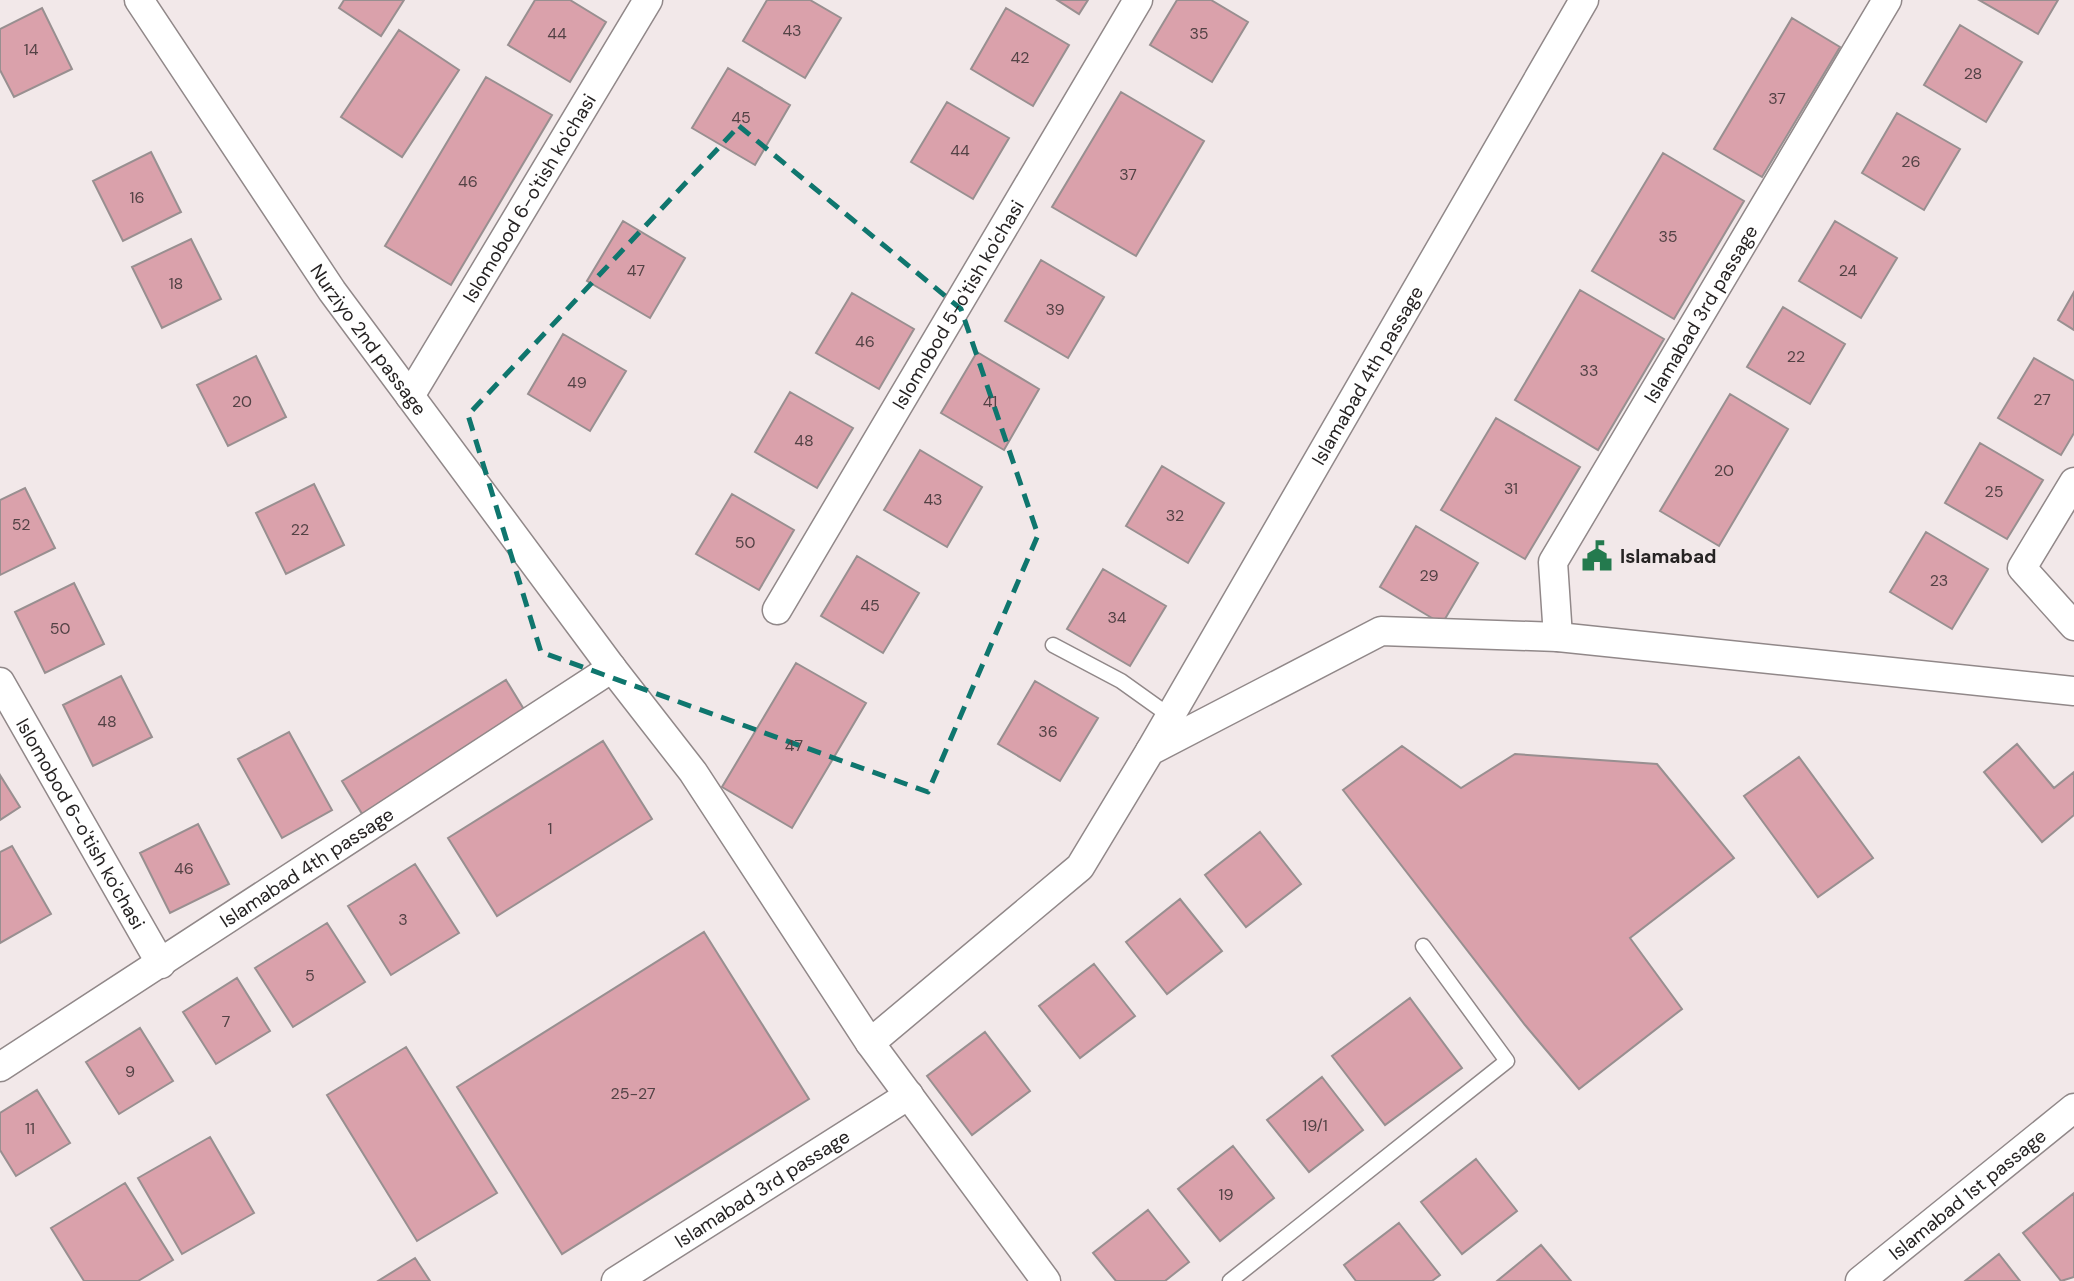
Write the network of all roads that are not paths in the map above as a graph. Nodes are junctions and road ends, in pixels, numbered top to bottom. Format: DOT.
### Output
graph roads {
  1 [pos="648,0"];
  2 [pos="1138,0"];
  3 [pos="1584,0"];
  4 [pos="1887,0"];
  5 [pos="147,5"];
  6 [pos="410,396"];
  7 [pos="2074,482"];
  8 [pos="777,610"];
  9 [pos="2074,626"];
  10 [pos="1558,638"];
  11 [pos="1053,645"];
  12 [pos="612,668"];
  13 [pos="0,682"];
  14 [pos="2074,691"];
  15 [pos="1170,716"];
  16 [pos="1150,751"];
  17 [pos="1423,946"];
  18 [pos="161,964"];
  19 [pos="870,1043"];
  20 [pos="0,1067"];
  21 [pos="909,1095"];
  22 [pos="2074,1108"];
  23 [pos="616,1281"];
  24 [pos="1046,1281"];
  25 [pos="1230,1281"];
  26 [pos="1860,1281"];
  1 -- 6 [label="street, Islomobod 6-o'tish ko'chasi"];
  2 -- 8 [label="street, Islomobod 5-o'tish ko'chasi"];
  3 -- 15 [label="street, Islamabad 4th passage"];
  4 -- 10 [label="street, Islamabad 3rd passage"];
  5 -- 6 [label="street, Nurziyo 2nd passage"];
  6 -- 12 [label="street, Nurziyo 2nd passage"];
  7 -- 9 [label="street"];
  10 -- 14 [label="street"];
  10 -- 16 [label="street"];
  11 -- 15 [label="lane"];
  12 -- 18 [label="street, Islamabad 4th passage"];
  12 -- 19 [label="street, Nurziyo 2nd passage"];
  13 -- 18 [label="street, Islomobod 6-o'tish ko'chasi"];
  15 -- 16 [label="street, Islamabad 4th passage"];
  16 -- 19 [label="street, Islamabad 4th passage"];
  17 -- 25 [label="lane"];
  18 -- 20 [label="street, Islamabad 4th passage"];
  19 -- 21 [label="street, Nurziyo 2nd passage"];
  21 -- 23 [label="street, Islamabad 3rd passage"];
  21 -- 24 [label="street, Nurziyo 2nd passage"];
  22 -- 26 [label="street, Islamabad 1st passage"];
}
